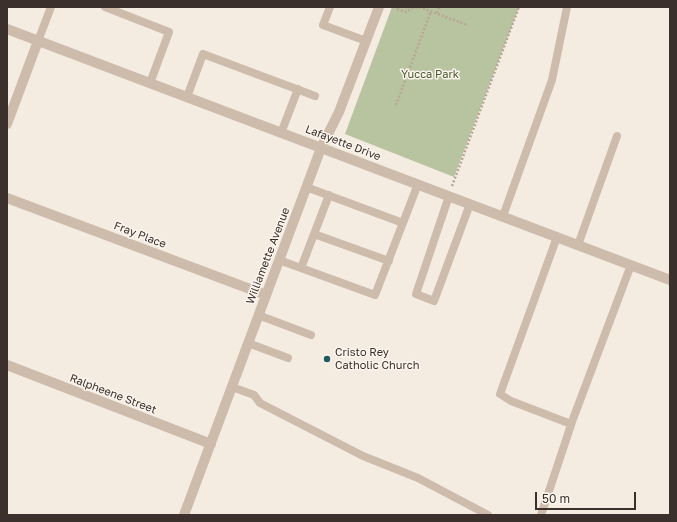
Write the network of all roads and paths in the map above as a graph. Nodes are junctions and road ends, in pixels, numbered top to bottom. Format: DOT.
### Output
graph roads {
  1 [pos="51,7"];
  2 [pos="105,7"];
  3 [pos="330,7"];
  4 [pos="379,7"];
  5 [pos="439,7"];
  6 [pos="519,7"];
  7 [pos="567,7"];
  8 [pos="397,9"];
  9 [pos="431,11"];
  10 [pos="437,13"];
  11 [pos="467,25"];
  12 [pos="7,29"];
  13 [pos="38,41"];
  14 [pos="366,41"];
  15 [pos="150,83"];
  16 [pos="298,89"];
  17 [pos="315,96"];
  18 [pos="187,97"];
  19 [pos="396,105"];
  20 [pos="7,124"];
  21 [pos="281,133"];
  22 [pos="618,136"];
  23 [pos="321,148"];
  24 [pos="418,184"];
  25 [pos="306,187"];
  26 [pos="329,195"];
  27 [pos="450,196"];
  28 [pos="7,198"];
  29 [pos="470,204"];
  30 [pos="503,216"];
  31 [pos="403,223"];
  32 [pos="314,234"];
  33 [pos="557,237"];
  34 [pos="578,245"];
  35 [pos="279,260"];
  36 [pos="389,261"];
  37 [pos="631,265"];
  38 [pos="301,268"];
  39 [pos="670,280"];
  40 [pos="266,295"];
  41 [pos="258,315"];
  42 [pos="311,335"];
  43 [pos="248,343"];
  44 [pos="288,358"];
  45 [pos="7,366"];
  46 [pos="232,387"];
  47 [pos="571,424"];
  48 [pos="211,444"];
  49 [pos="184,515"];
  50 [pos="488,515"];
  51 [pos="542,515"];
  1 -- 13 [label="lane"];
  2 -- 15 [label="lane"];
  3 -- 14 [label="lane"];
  4 -- 14 [label="street, Williamette Avenue"];
  5 -- 10 [label="path"];
  6 -- 27 [label="path"];
  7 -- 30 [label="lane"];
  8 -- 9 [label="path"];
  9 -- 10 [label="path"];
  9 -- 19 [label="path"];
  10 -- 11 [label="path"];
  12 -- 13 [label="street, Lafayette Drive"];
  13 -- 15 [label="street, Lafayette Drive"];
  13 -- 20 [label="street"];
  14 -- 23 [label="street, Williamette Avenue"];
  15 -- 18 [label="street, Lafayette Drive"];
  16 -- 17 [label="lane"];
  16 -- 18 [label="lane"];
  16 -- 21 [label="lane"];
  18 -- 21 [label="street, Lafayette Drive"];
  21 -- 23 [label="street, Lafayette Drive"];
  22 -- 34 [label="lane"];
  23 -- 24 [label="street, Lafayette Drive"];
  23 -- 25 [label="street, Williamette Avenue"];
  24 -- 27 [label="street, Lafayette Drive"];
  24 -- 31 [label="lane"];
  25 -- 26 [label="lane"];
  25 -- 35 [label="street, Williamette Avenue"];
  26 -- 31 [label="lane"];
  26 -- 32 [label="lane"];
  27 -- 29 [label="street, Lafayette Drive"];
  27 -- 29 [label="lane"];
  28 -- 40 [label="street, Fray Place"];
  29 -- 30 [label="street, Lafayette Drive"];
  30 -- 33 [label="street, Lafayette Drive"];
  31 -- 36 [label="lane"];
  32 -- 36 [label="lane"];
  32 -- 38 [label="lane"];
  33 -- 34 [label="street, Lafayette Drive"];
  33 -- 47 [label="lane"];
  34 -- 37 [label="street, Lafayette Drive"];
  35 -- 38 [label="lane"];
  35 -- 40 [label="street, Williamette Avenue"];
  36 -- 38 [label="lane"];
  37 -- 39 [label="street, Lafayette Drive"];
  37 -- 47 [label="lane"];
  40 -- 41 [label="street, Williamette Avenue"];
  41 -- 42 [label="lane"];
  41 -- 43 [label="street, Williamette Avenue"];
  43 -- 44 [label="lane"];
  43 -- 46 [label="street, Williamette Avenue"];
  45 -- 48 [label="street, Ralpheene Street"];
  46 -- 48 [label="street, Williamette Avenue"];
  46 -- 50 [label="lane"];
  47 -- 51 [label="lane"];
  48 -- 49 [label="street, Williamette Avenue"];
}
